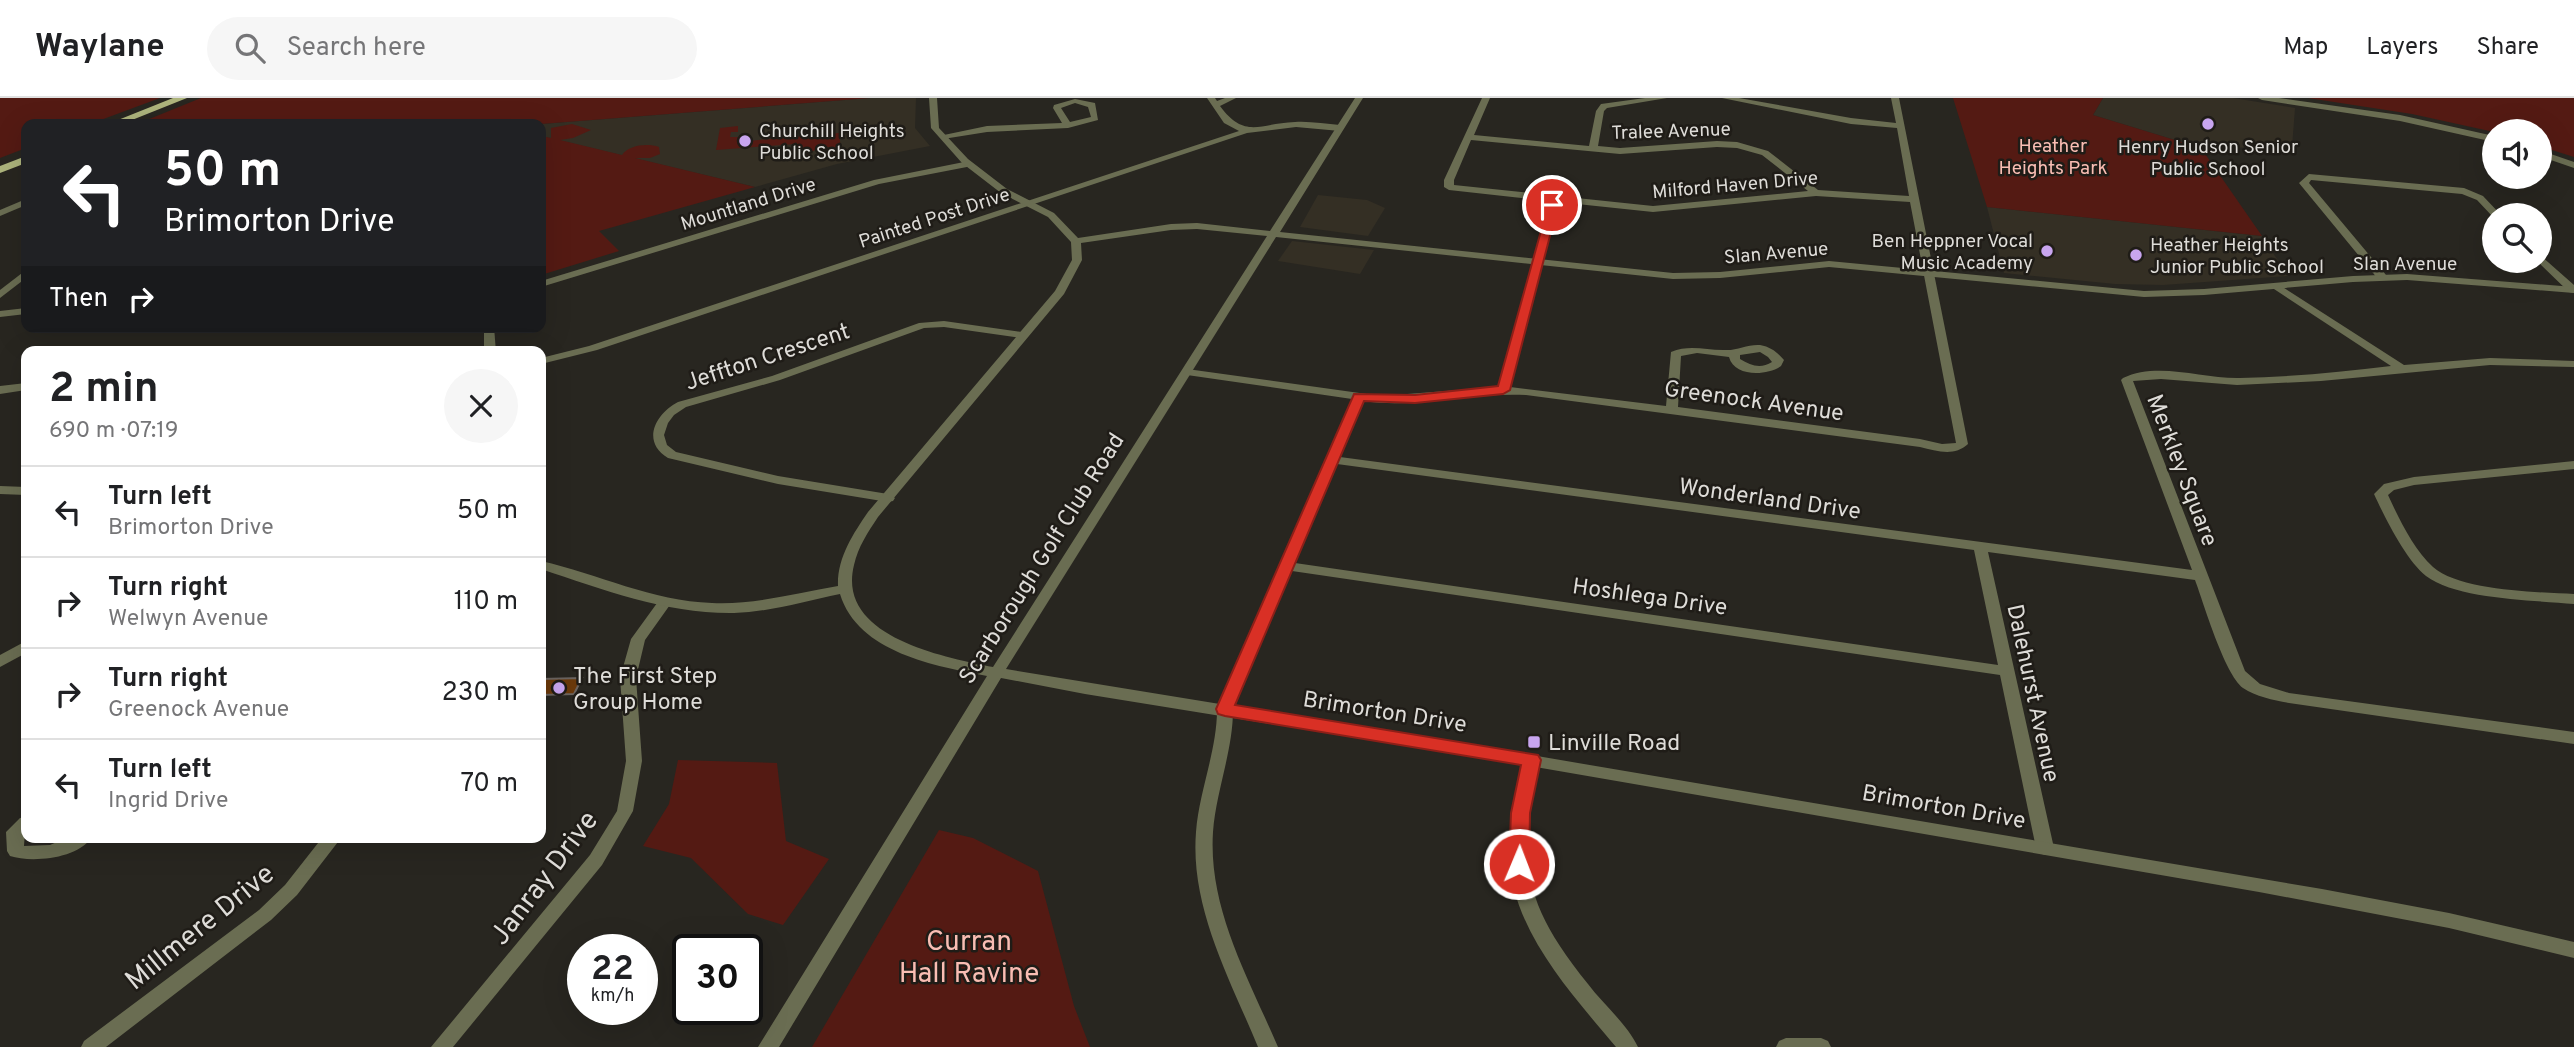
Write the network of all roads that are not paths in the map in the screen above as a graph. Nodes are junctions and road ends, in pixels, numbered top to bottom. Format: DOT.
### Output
graph roads {
  1 [pos="170,98"];
  2 [pos="182,98"];
  3 [pos="933,98"];
  4 [pos="1232,98"];
  5 [pos="1359,98"];
  6 [pos="1486,98"];
  7 [pos="1663,98"];
  8 [pos="1726,98"];
  9 [pos="1895,98"];
  10 [pos="2262,98"];
  11 [pos="1214,101"];
  12 [pos="140,113"];
  13 [pos="125,119"];
  14 [pos="1067,125"];
  15 [pos="1899,126"];
  16 [pos="1340,128"];
  17 [pos="1245,131"];
  18 [pos="943,136"];
  19 [pos="2482,136"];
  20 [pos="1470,137"];
  21 [pos="1593,149"];
  22 [pos="2552,157"];
  23 [pos="21,161"];
  24 [pos="968,164"];
  25 [pos="2574,165"];
  26 [pos="0,170"];
  27 [pos="1816,193"];
  28 [pos="1554,200"];
  29 [pos="1913,200"];
  30 [pos="2485,203"];
  31 [pos="21,204"];
  32 [pos="1028,204"];
  33 [pos="0,213"];
  34 [pos="1275,233"];
  35 [pos="1076,241"];
  36 [pos="1537,261"];
  37 [pos="2552,269"];
  38 [pos="1928,272"];
  39 [pos="21,277"];
  40 [pos="2382,277"];
  41 [pos="546,282"];
  42 [pos="2278,287"];
  43 [pos="2574,290"];
  44 [pos="0,295"];
  45 [pos="21,312"];
  46 [pos="0,314"];
  47 [pos="1022,335"];
  48 [pos="1734,354"];
  49 [pos="546,360"];
  50 [pos="2574,364"];
  51 [pos="2400,367"];
  52 [pos="1187,372"];
  53 [pos="21,388"];
  54 [pos="0,390"];
  55 [pos="1503,390"];
  56 [pos="1359,397"];
  57 [pos="1672,410"];
  58 [pos="1333,460"];
  59 [pos="2574,465"];
  60 [pos="21,491"];
  61 [pos="3,493"];
  62 [pos="888,498"];
  63 [pos="1980,548"];
  64 [pos="546,566"];
  65 [pos="1288,566"];
  66 [pos="2201,576"];
  67 [pos="845,589"];
  68 [pos="2574,599"];
  69 [pos="665,602"];
  70 [pos="21,649"];
  71 [pos="0,662"];
  72 [pos="2005,671"];
  73 [pos="997,672"];
  74 [pos="1225,709"];
  75 [pos="2574,738"];
  76 [pos="1532,760"];
  77 [pos="21,827"];
  78 [pos="72,843"];
  79 [pos="328,843"];
  80 [pos="2045,848"];
  81 [pos="2574,950"];
  82 [pos="91,1047"];
  83 [pos="441,1047"];
  84 [pos="768,1047"];
  85 [pos="1268,1047"];
  86 [pos="1628,1047"];
  87 [pos="1786,1047"];
  88 [pos="1821,1047"];
  1 -- 12 [label="main road"];
  2 -- 12 [label="main road"];
  3 -- 18 [label="street"];
  4 -- 11 [label="street"];
  5 -- 16 [label="street, Scarborough Golf Club Road"];
  6 -- 20 [label="street, Milford Haven Drive"];
  7 -- 21 [label="street"];
  8 -- 15 [label="street"];
  9 -- 15 [label="street, Greenock Avenue"];
  10 -- 19 [label="street"];
  11 -- 17 [label="street"];
  12 -- 13 [label="main road"];
  14 -- 18 [label="street"];
  15 -- 29 [label="street, Greenock Avenue"];
  16 -- 17 [label="street, Painted Post Drive"];
  16 -- 34 [label="street, Scarborough Golf Club Road"];
  17 -- 32 [label="street, Painted Post Drive"];
  18 -- 24 [label="street"];
  20 -- 21 [label="street, Tralee Avenue"];
  20 -- 28 [label="street, Milford Haven Drive"];
  21 -- 27 [label="street, Tralee Avenue"];
  22 -- 25 [label="street"];
  23 -- 26 [label="main road"];
  24 -- 32 [label="street"];
  24 -- 41 [label="street, Mountland Drive"];
  27 -- 28 [label="street, Milford Haven Drive"];
  27 -- 29 [label="street, Milford Haven Drive"];
  28 -- 36 [label="street"];
  29 -- 38 [label="street, Greenock Avenue"];
  30 -- 40 [label="street"];
  31 -- 33 [label="street"];
  32 -- 35 [label="street"];
  32 -- 49 [label="street, Painted Post Drive"];
  34 -- 35 [label="street, Slan Avenue"];
  34 -- 36 [label="street, Slan Avenue"];
  34 -- 52 [label="street, Scarborough Golf Club Road"];
  35 -- 47 [label="street"];
  36 -- 38 [label="street, Slan Avenue"];
  36 -- 55 [label="street"];
  37 -- 43 [label="street"];
  38 -- 42 [label="street, Slan Avenue"];
  38 -- 57 [label="street, Greenock Avenue"];
  39 -- 44 [label="street"];
  40 -- 42 [label="street, Slan Avenue"];
  40 -- 43 [label="street, Slan Avenue"];
  42 -- 51 [label="street"];
  45 -- 46 [label="street"];
  47 -- 62 [label="street"];
  47 -- 62 [label="street, Jeffton Crescent"];
  48 -- 57 [label="street"];
  50 -- 51 [label="street, Merkley Square"];
  51 -- 66 [label="street, Merkley Square"];
  52 -- 56 [label="street, Greenock Avenue"];
  52 -- 73 [label="street, Scarborough Golf Club Road"];
  53 -- 54 [label="street"];
  55 -- 56 [label="street, Greenock Avenue"];
  55 -- 57 [label="street, Greenock Avenue"];
  56 -- 58 [label="street"];
  58 -- 63 [label="street, Wonderland Drive"];
  58 -- 65 [label="street"];
  59 -- 68 [label="street"];
  60 -- 61 [label="street"];
  62 -- 67 [label="street"];
  63 -- 66 [label="street, Wonderland Drive"];
  63 -- 72 [label="street, Dalehurst Avenue"];
  64 -- 69 [label="street"];
  65 -- 72 [label="street, Hoshlega Drive"];
  65 -- 74 [label="street"];
  66 -- 75 [label="street, Merkley Square"];
  67 -- 69 [label="street"];
  67 -- 73 [label="street, Brimorton Drive"];
  69 -- 83 [label="street, Janray Drive"];
  70 -- 71 [label="street"];
  72 -- 80 [label="street, Dalehurst Avenue"];
  73 -- 74 [label="street, Brimorton Drive"];
  73 -- 84 [label="street, Scarborough Golf Club Road"];
  74 -- 76 [label="street, Brimorton Drive"];
  74 -- 85 [label="street"];
  76 -- 80 [label="street, Brimorton Drive"];
  76 -- 86 [label="street"];
  77 -- 78 [label="street"];
  79 -- 82 [label="street, Millmere Drive"];
  80 -- 81 [label="street, Brimorton Drive"];
  87 -- 88 [label="street"];
}
